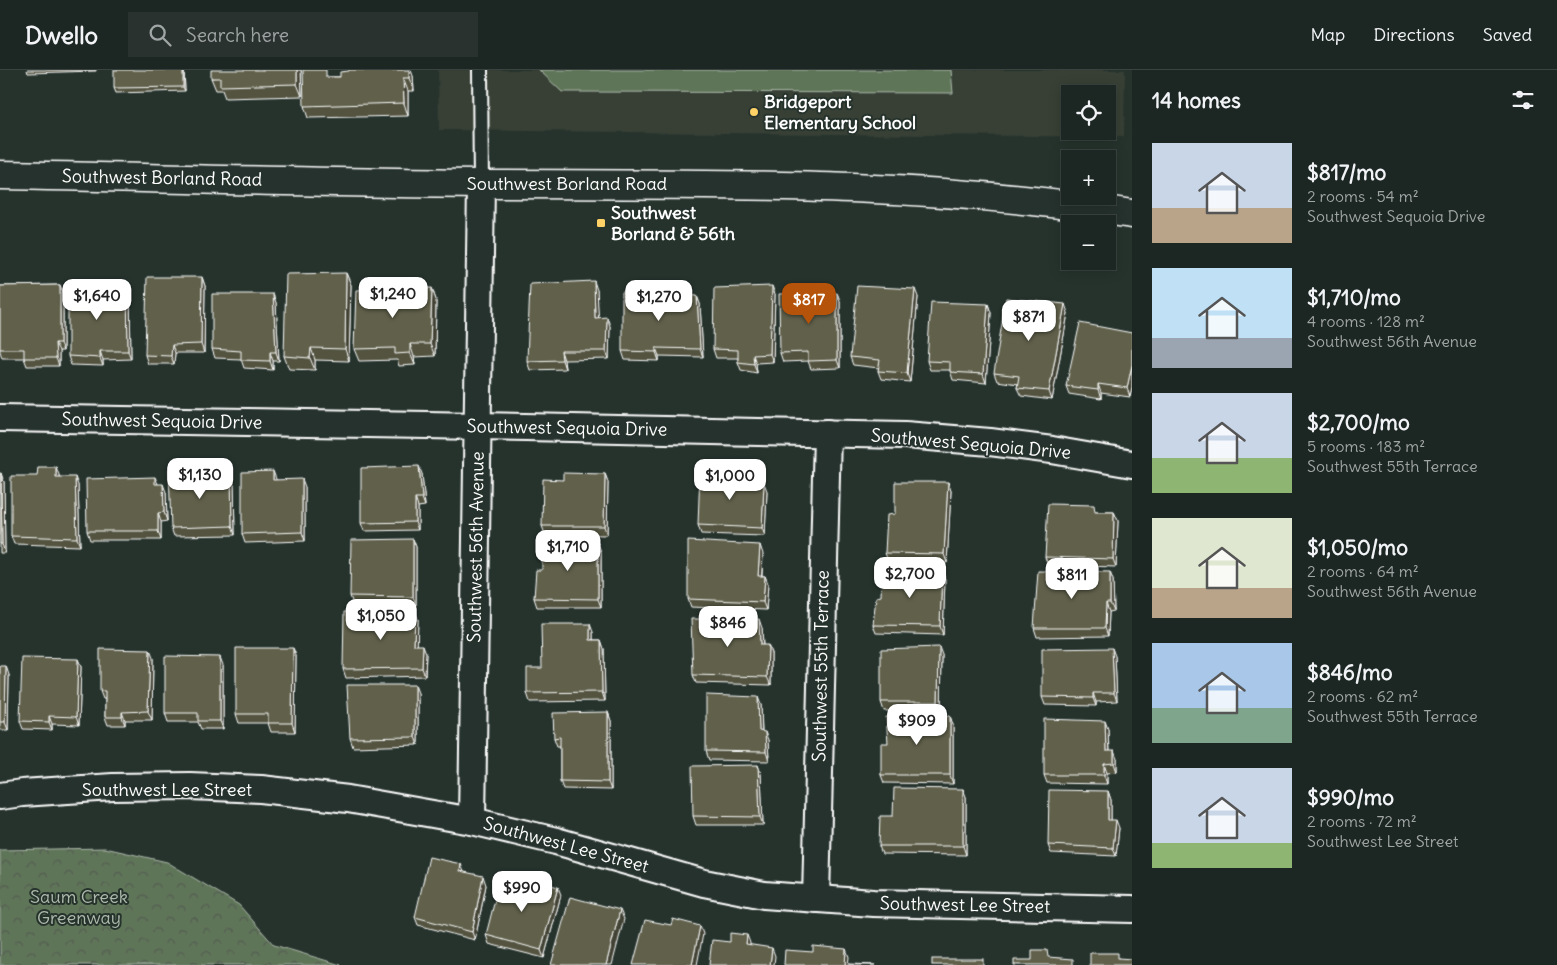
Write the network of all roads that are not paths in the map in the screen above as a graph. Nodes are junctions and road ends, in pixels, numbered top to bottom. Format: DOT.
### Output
graph roads {
  1 [pos="480,70"];
  2 [pos="0,175"];
  3 [pos="481,184"];
  4 [pos="1132,214"];
  5 [pos="0,418"];
  6 [pos="477,426"];
  7 [pos="827,433"];
  8 [pos="1132,464"];
  9 [pos="0,796"];
  10 [pos="472,821"];
  11 [pos="816,900"];
  12 [pos="1132,909"];
  1 -- 3 [label="lane"];
  2 -- 3 [label="main road, Southwest Borland Road"];
  3 -- 4 [label="main road, Southwest Borland Road"];
  3 -- 6 [label="street, Southwest 56th Avenue"];
  5 -- 6 [label="street, Southwest Sequoia Drive"];
  6 -- 7 [label="street, Southwest Sequoia Drive"];
  6 -- 10 [label="street, Southwest 56th Avenue"];
  7 -- 8 [label="street, Southwest Sequoia Drive"];
  7 -- 11 [label="street, Southwest 55th Terrace"];
  9 -- 10 [label="street, Southwest Lee Street"];
  10 -- 11 [label="street, Southwest Lee Street"];
  11 -- 12 [label="street, Southwest Lee Street"];
}
